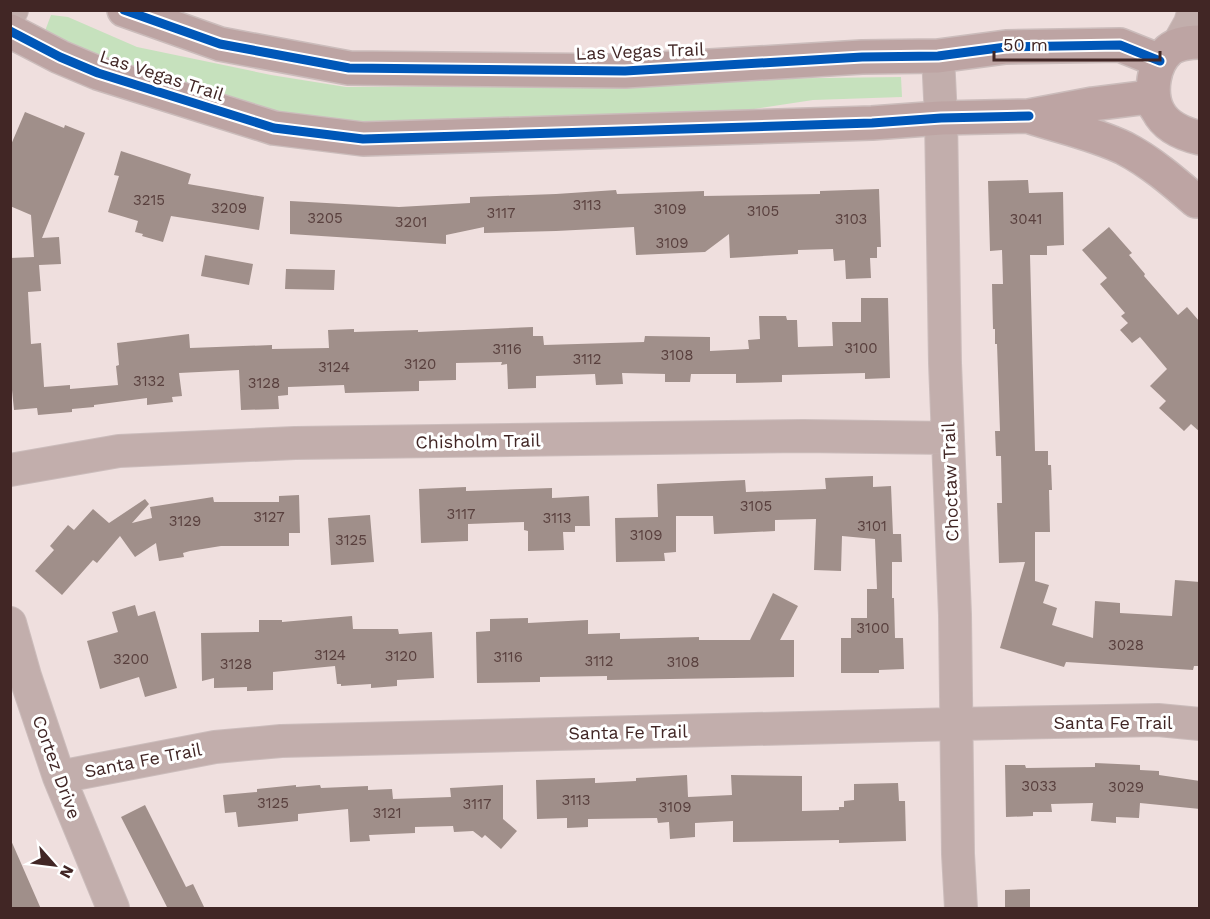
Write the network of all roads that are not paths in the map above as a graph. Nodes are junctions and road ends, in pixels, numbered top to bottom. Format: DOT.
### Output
graph roads {
  1 [pos="124,10"];
  2 [pos="1194,10"];
  3 [pos="10,30"];
  4 [pos="1179,50"];
  5 [pos="938,56"];
  6 [pos="1029,116"];
  7 [pos="941,118"];
  8 [pos="1163,118"];
  9 [pos="1200,138"];
  10 [pos="1198,204"];
  11 [pos="948,438"];
  12 [pos="10,470"];
  13 [pos="10,623"];
  14 [pos="957,724"];
  15 [pos="1200,724"];
  16 [pos="59,777"];
  17 [pos="113,909"];
  18 [pos="961,909"];
  1 -- 5 [label="main road, Las Vegas Trail"];
  2 -- 4 [label="street"];
  3 -- 7 [label="main road, Las Vegas Trail"];
  4 -- 5 [label="main road, Las Vegas Trail"];
  4 -- 8 [label="main road"];
  5 -- 7 [label="street, Choctaw Trail"];
  6 -- 7 [label="main road, Las Vegas Trail"];
  6 -- 8 [label="main road"];
  6 -- 10 [label="main road"];
  7 -- 11 [label="street, Choctaw Trail"];
  8 -- 9 [label="main road"];
  8 -- 10 [label="main road"];
  11 -- 12 [label="street, Chisholm Trail"];
  11 -- 14 [label="street, Choctaw Trail"];
  13 -- 16 [label="street, Cortez Drive"];
  14 -- 15 [label="street, Santa Fe Trail"];
  14 -- 16 [label="street, Santa Fe Trail"];
  14 -- 18 [label="street, Choctaw Trail"];
  16 -- 17 [label="street, Cortez Drive"];
}
